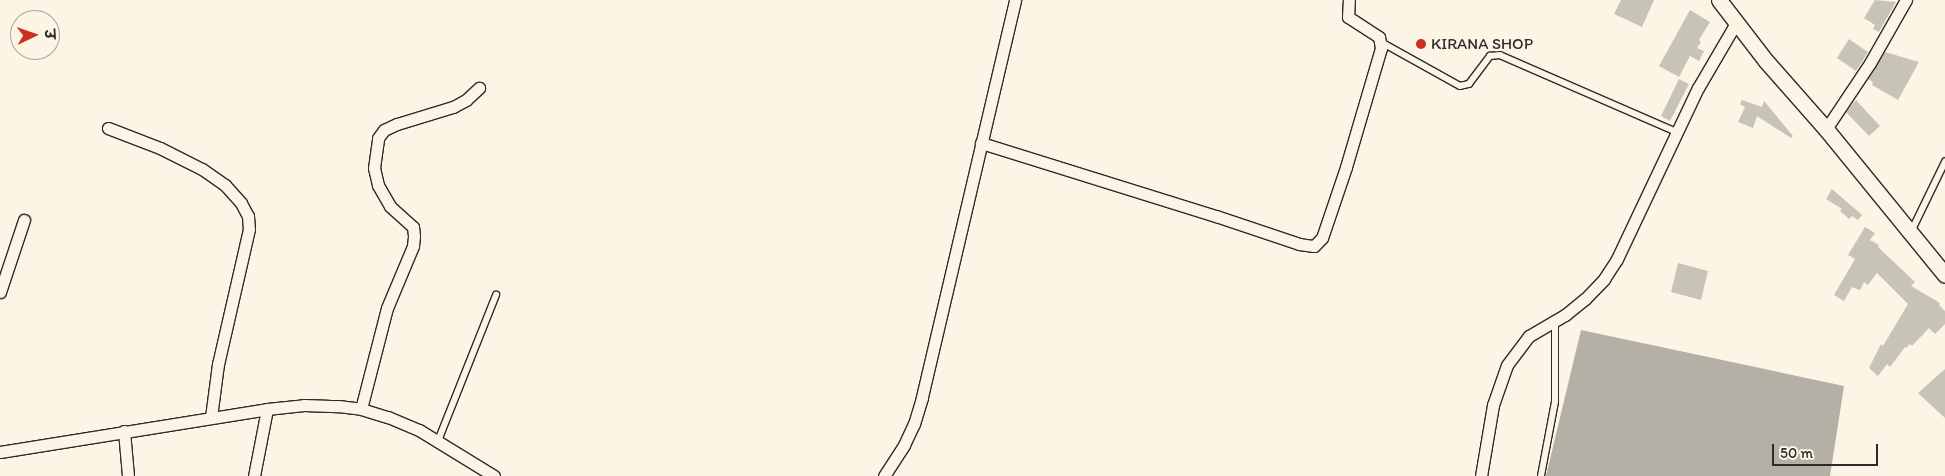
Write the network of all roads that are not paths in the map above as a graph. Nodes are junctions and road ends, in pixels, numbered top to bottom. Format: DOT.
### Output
graph roads {
  1 [pos="1015,0"];
  2 [pos="1348,0"];
  3 [pos="1719,0"];
  4 [pos="1906,0"];
  5 [pos="1736,23"];
  6 [pos="1381,42"];
  7 [pos="479,88"];
  8 [pos="108,128"];
  9 [pos="1826,129"];
  10 [pos="1677,132"];
  11 [pos="981,144"];
  12 [pos="1945,162"];
  13 [pos="24,220"];
  14 [pos="1911,232"];
  15 [pos="1945,275"];
  16 [pos="0,292"];
  17 [pos="496,295"];
  18 [pos="1555,321"];
  19 [pos="267,409"];
  20 [pos="361,409"];
  21 [pos="211,417"];
  22 [pos="124,431"];
  23 [pos="438,441"];
  24 [pos="0,452"];
  25 [pos="128,476"];
  26 [pos="254,476"];
  27 [pos="494,476"];
  28 [pos="884,476"];
  29 [pos="1481,476"];
  30 [pos="1541,476"];
  1 -- 11 [label="street"];
  2 -- 6 [label="street"];
  3 -- 5 [label="street"];
  4 -- 9 [label="street"];
  5 -- 9 [label="street"];
  5 -- 10 [label="street"];
  6 -- 10 [label="lane"];
  6 -- 11 [label="street"];
  7 -- 20 [label="street"];
  8 -- 21 [label="street"];
  9 -- 14 [label="street"];
  10 -- 18 [label="street"];
  11 -- 28 [label="street"];
  12 -- 14 [label="lane"];
  13 -- 16 [label="street"];
  14 -- 15 [label="street"];
  17 -- 23 [label="lane"];
  18 -- 29 [label="street"];
  18 -- 30 [label="lane"];
  19 -- 20 [label="street"];
  19 -- 21 [label="street"];
  19 -- 26 [label="street"];
  20 -- 23 [label="street"];
  21 -- 22 [label="street"];
  22 -- 24 [label="street"];
  22 -- 25 [label="street"];
  23 -- 27 [label="street"];
}
